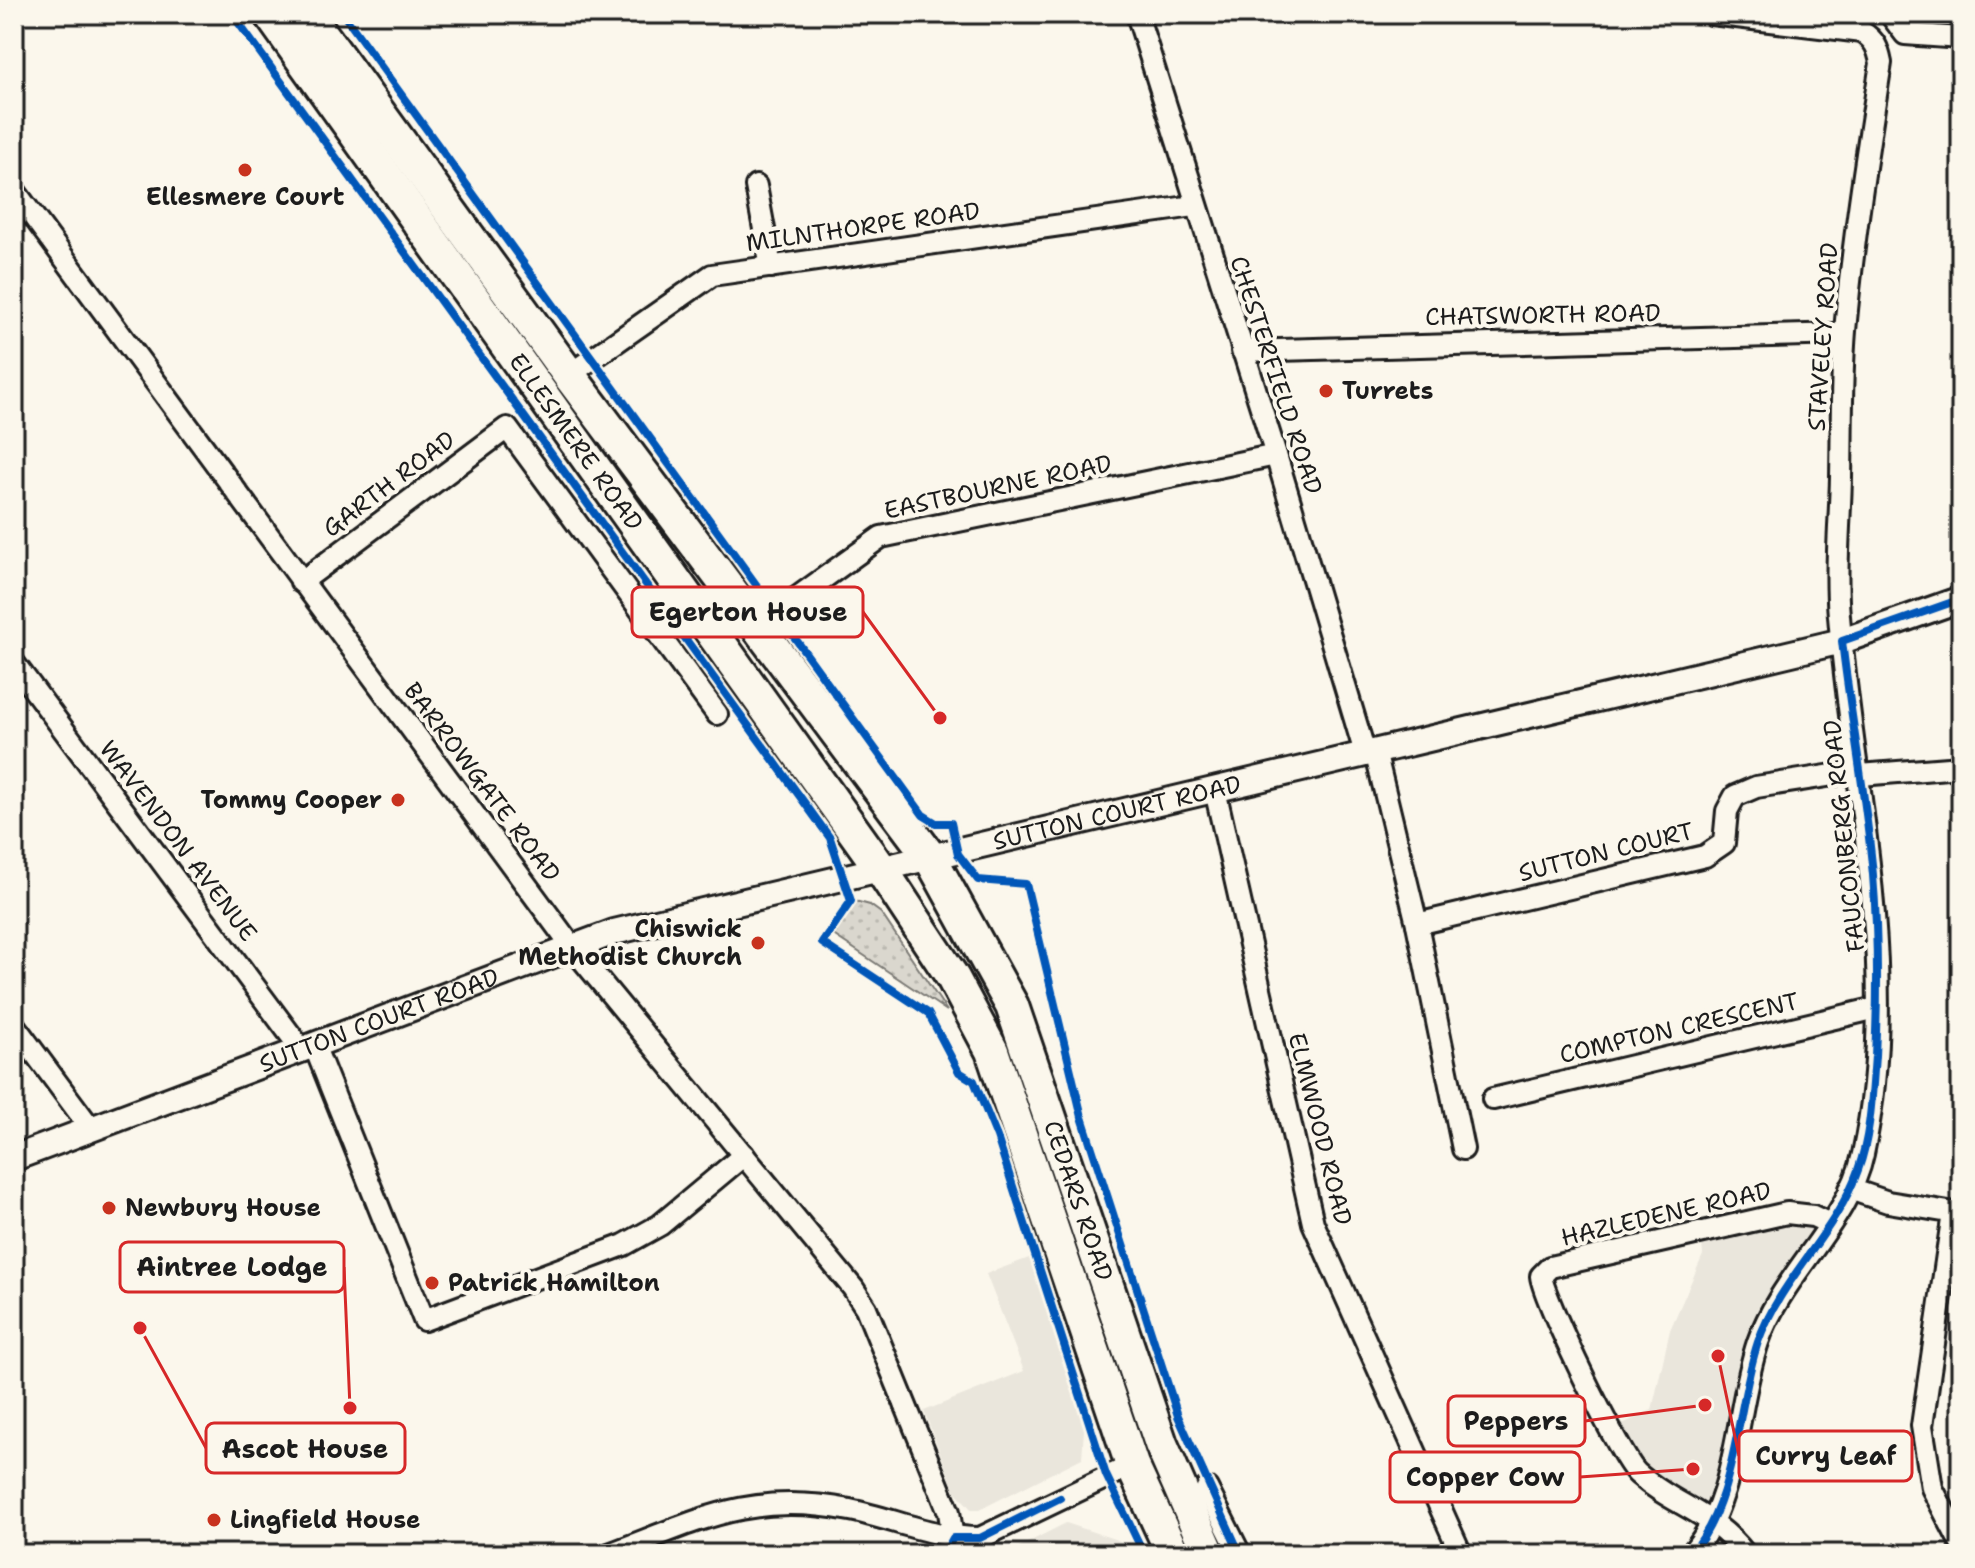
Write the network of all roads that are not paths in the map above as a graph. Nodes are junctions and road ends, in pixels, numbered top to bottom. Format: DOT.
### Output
graph roads {
  1 [pos="270,14"];
  2 [pos="307,14"];
  3 [pos="1137,14"];
  4 [pos="1711,14"];
  5 [pos="1892,18"];
  6 [pos="1961,38"];
  7 [pos="756,186"];
  8 [pos="14,190"];
  9 [pos="1194,206"];
  10 [pos="771,267"];
  11 [pos="1844,334"];
  12 [pos="1242,351"];
  13 [pos="569,375"];
  14 [pos="1276,455"];
  15 [pos="301,582"];
  16 [pos="1961,599"];
  17 [pos="756,627"];
  18 [pos="1842,641"];
  19 [pos="14,663"];
  20 [pos="717,714"];
  21 [pos="1370,752"];
  22 [pos="1961,767"];
  23 [pos="1860,773"];
  24 [pos="1215,790"];
  25 [pos="930,857"];
  26 [pos="881,869"];
  27 [pos="1417,924"];
  28 [pos="572,947"];
  29 [pos="1877,1008"];
  30 [pos="14,1025"];
  31 [pos="307,1047"];
  32 [pos="1493,1099"];
  33 [pos="92,1130"];
  34 [pos="1463,1149"];
  35 [pos="744,1155"];
  36 [pos="14,1158"];
  37 [pos="1850,1189"];
  38 [pos="1957,1213"];
  39 [pos="1828,1223"];
  40 [pos="1132,1465"];
  41 [pos="1207,1488"];
  42 [pos="1713,1520"];
  43 [pos="1961,1544"];
  44 [pos="949,1546"];
  45 [pos="609,1554"];
  46 [pos="1173,1554"];
  47 [pos="1209,1554"];
  48 [pos="1240,1554"];
  49 [pos="1461,1554"];
  50 [pos="1691,1554"];
  51 [pos="1745,1554"];
  1 -- 26 [label="highway, ELLESMERE ROAD"];
  2 -- 13 [label="highway, ELLESMERE ROAD"];
  3 -- 9 [label="street, CHESTERFIELD ROAD"];
  4 -- 11 [label="street, STAVELEY ROAD"];
  5 -- 6 [label="street"];
  7 -- 10 [label="street"];
  8 -- 15 [label="street, BARROWGATE ROAD"];
  9 -- 10 [label="street, MILNTHORPE ROAD"];
  9 -- 12 [label="street, CHESTERFIELD ROAD"];
  10 -- 13 [label="street, MILNTHORPE ROAD"];
  11 -- 12 [label="street, CHATSWORTH ROAD"];
  11 -- 18 [label="street, STAVELEY ROAD"];
  12 -- 14 [label="street, CHESTERFIELD ROAD"];
  13 -- 17 [label="highway, ELLESMERE ROAD"];
  14 -- 17 [label="street, EASTBOURNE ROAD"];
  14 -- 21 [label="street, CHESTERFIELD ROAD"];
  15 -- 20 [label="street, GARTH ROAD"];
  15 -- 28 [label="street, BARROWGATE ROAD"];
  16 -- 18 [label="street, SUTTON COURT ROAD"];
  17 -- 25 [label="highway, ELLESMERE ROAD"];
  18 -- 21 [label="street, SUTTON COURT ROAD"];
  18 -- 23 [label="street, FAUCONBERG ROAD"];
  19 -- 31 [label="street, WAVENDON AVENUE"];
  21 -- 24 [label="street, SUTTON COURT ROAD"];
  21 -- 27 [label="street, CHESTERFIELD ROAD"];
  22 -- 23 [label="street"];
  23 -- 27 [label="street, SUTTON COURT"];
  23 -- 29 [label="street, FAUCONBERG ROAD"];
  24 -- 25 [label="street, SUTTON COURT ROAD"];
  24 -- 49 [label="street, ELMWOOD ROAD"];
  25 -- 26 [label="street, SUTTON COURT ROAD"];
  25 -- 47 [label="highway, CEDARS ROAD"];
  26 -- 28 [label="street, SUTTON COURT ROAD"];
  26 -- 40 [label="highway, CEDARS ROAD"];
  27 -- 34 [label="street, CHESTERFIELD ROAD"];
  28 -- 31 [label="street, SUTTON COURT ROAD"];
  28 -- 35 [label="street, BARROWGATE ROAD"];
  29 -- 32 [label="street, COMPTON CRESCENT"];
  29 -- 37 [label="street, FAUCONBERG ROAD"];
  30 -- 33 [label="street"];
  31 -- 33 [label="street, SUTTON COURT ROAD"];
  31 -- 35 [label="street, WAVENDON AVENUE"];
  33 -- 36 [label="street, SUTTON COURT ROAD"];
  35 -- 44 [label="street, BARROWGATE ROAD"];
  37 -- 38 [label="street"];
  37 -- 39 [label="street, FAUCONBERG ROAD"];
  38 -- 43 [label="street"];
  39 -- 42 [label="street, FAUCONBERG ROAD"];
  39 -- 42 [label="street, HAZLEDENE ROAD"];
  40 -- 44 [label="street"];
  40 -- 46 [label="highway, CEDARS ROAD"];
  41 -- 48 [label="street"];
  42 -- 50 [label="street, FAUCONBERG ROAD"];
  42 -- 51 [label="street"];
  44 -- 45 [label="street"];
}
